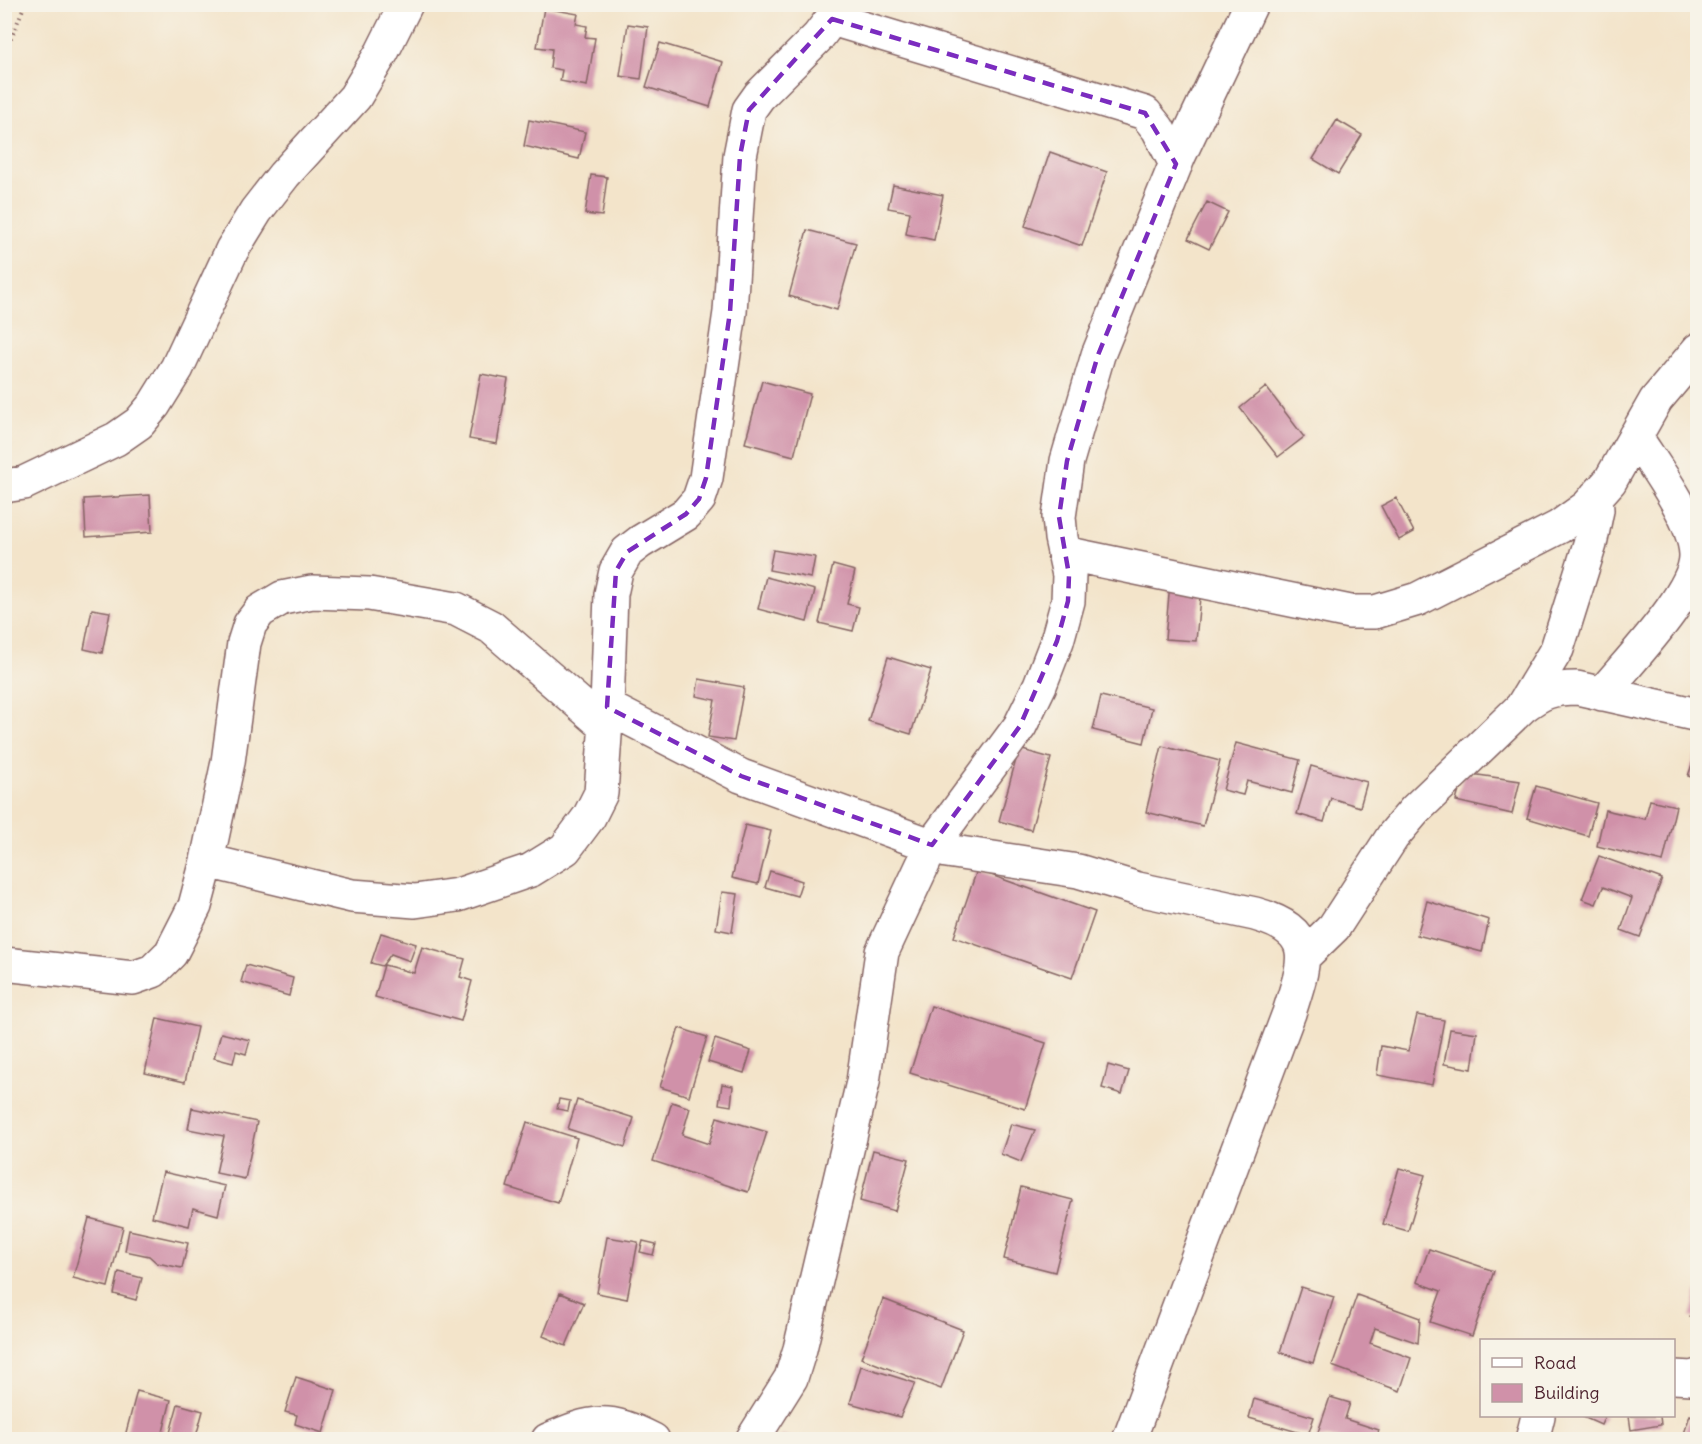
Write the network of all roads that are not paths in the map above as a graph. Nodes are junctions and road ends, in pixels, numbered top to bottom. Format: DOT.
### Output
graph roads {
  1 [pos="406,4"];
  2 [pos="1251,4"];
  3 [pos="838,12"];
  4 [pos="1176,164"];
  5 [pos="1698,350"];
  6 [pos="1635,436"];
  7 [pos="4,486"];
  8 [pos="1596,496"];
  9 [pos="1064,553"];
  10 [pos="1697,556"];
  11 [pos="1602,694"];
  12 [pos="1522,706"];
  13 [pos="1698,715"];
  14 [pos="606,716"];
  15 [pos="932,845"];
  16 [pos="207,861"];
  17 [pos="1304,956"];
  18 [pos="4,964"];
  19 [pos="1698,1376"];
  20 [pos="1675,1377"];
  21 [pos="1538,1417"];
  22 [pos="548,1440"];
  23 [pos="653,1440"];
  24 [pos="752,1440"];
  25 [pos="1129,1440"];
  26 [pos="1532,1440"];
  1 -- 7 [label="street"];
  2 -- 4 [label="street"];
  3 -- 4 [label="street"];
  3 -- 14 [label="street"];
  4 -- 9 [label="street"];
  5 -- 6 [label="street"];
  6 -- 8 [label="street"];
  6 -- 10 [label="street"];
  8 -- 9 [label="street"];
  8 -- 12 [label="street"];
  9 -- 15 [label="street"];
  10 -- 11 [label="street"];
  11 -- 12 [label="street"];
  11 -- 13 [label="street"];
  12 -- 17 [label="street"];
  14 -- 15 [label="street"];
  14 -- 16 [label="street"];
  14 -- 16 [label="street"];
  15 -- 17 [label="street"];
  15 -- 24 [label="street"];
  16 -- 18 [label="street"];
  17 -- 25 [label="street"];
  19 -- 20 [label="street"];
  21 -- 26 [label="street"];
  22 -- 23 [label="street"];
}
